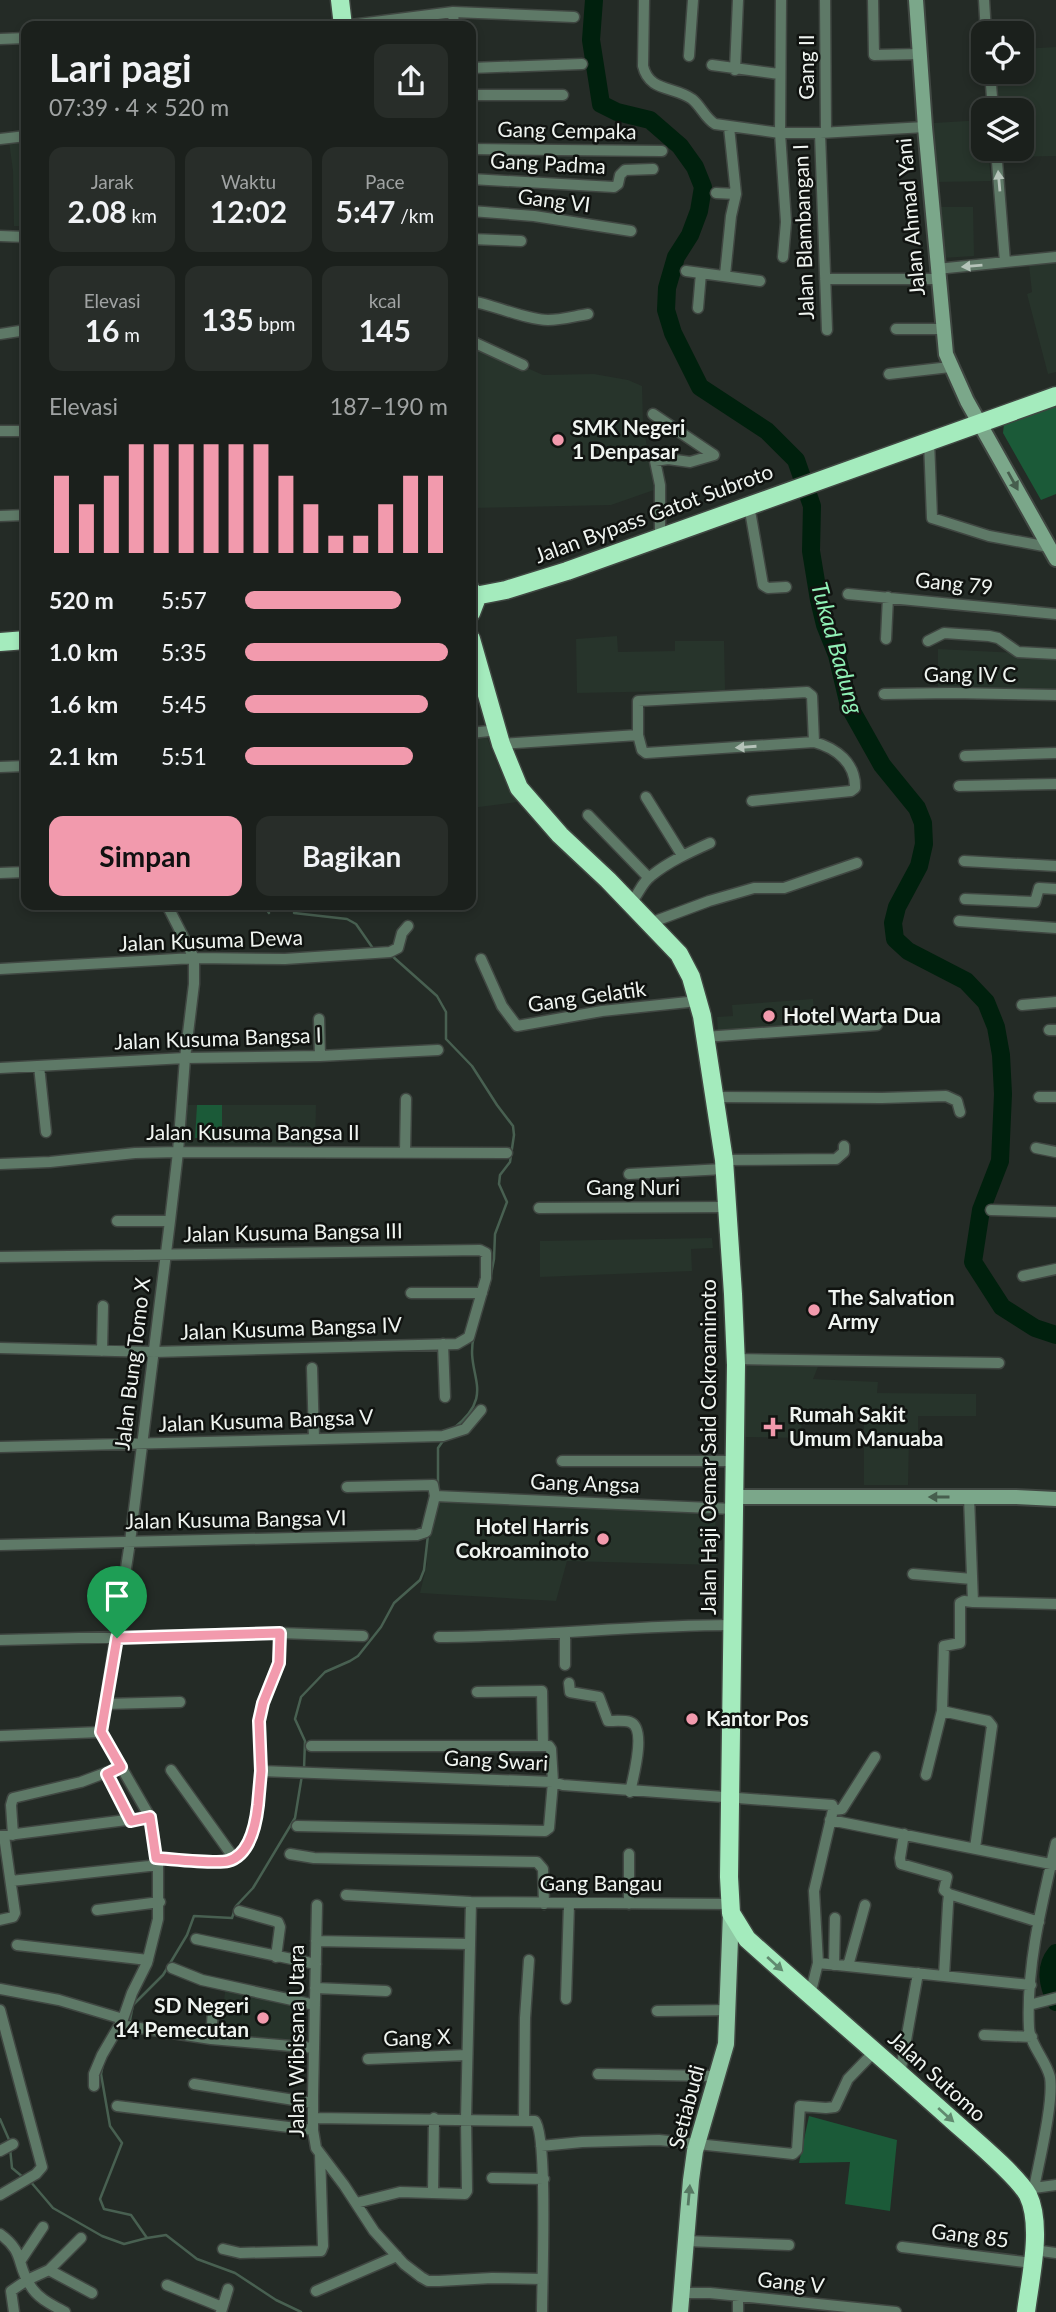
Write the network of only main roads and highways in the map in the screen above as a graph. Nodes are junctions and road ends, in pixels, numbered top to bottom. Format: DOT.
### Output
graph roads {
  1 [pos="340,0"];
  2 [pos="916,0"];
  3 [pos="342,21"];
  4 [pos="1056,396"];
  5 [pos="980,422"];
  6 [pos="1053,553"];
  7 [pos="476,599"];
  8 [pos="21,640"];
  9 [pos="0,642"];
  10 [pos="476,656"];
  11 [pos="1056,1499"];
  12 [pos="734,1503"];
  13 [pos="731,1908"];
  14 [pos="753,1945"];
  15 [pos="730,1958"];
  16 [pos="680,2312"];
  17 [pos="1026,2312"];
  1 -- 3 [label="highway"];
  2 -- 5 [label="main road, Jalan Ahmad Yani"];
  4 -- 5 [label="highway, Jalan Bypass Gatot Subroto"];
  5 -- 6 [label="main road, Jalan Ahmad Yani, one-way"];
  5 -- 7 [label="highway, Jalan Bypass Gatot Subroto"];
  8 -- 9 [label="highway"];
  10 -- 12 [label="highway, Jalan Haji Oemar Said Cokroaminoto"];
  11 -- 12 [label="main road, one-way"];
  12 -- 13 [label="highway, Jalan Haji Oemar Said Cokroaminoto"];
  13 -- 14 [label="highway, Jalan Sutomo"];
  13 -- 15 [label="main road, Setiabudi"];
  14 -- 15 [label="main road"];
  14 -- 17 [label="highway, Jalan Sutomo, one-way"];
  16 -- 15 [label="main road, Setiabudi, one-way"];
}
